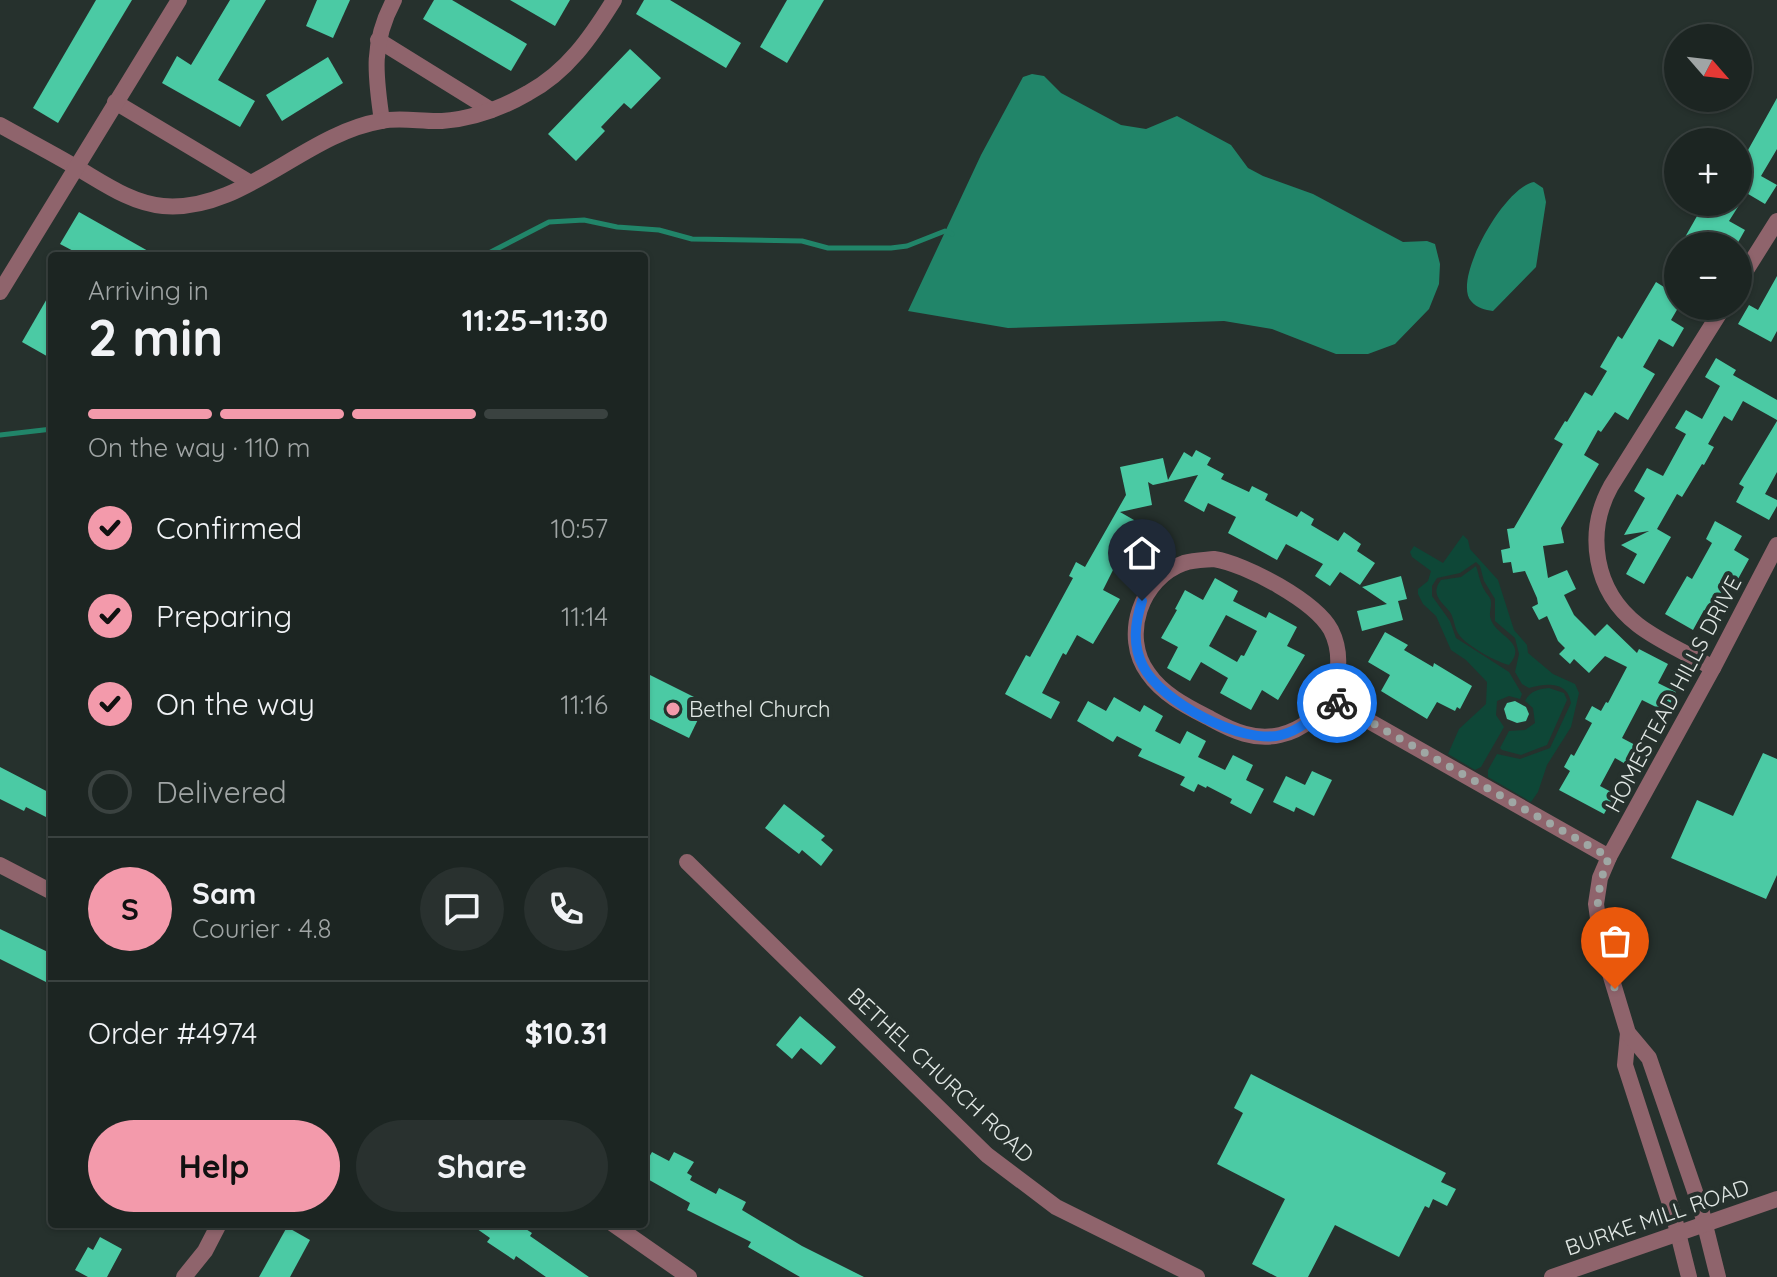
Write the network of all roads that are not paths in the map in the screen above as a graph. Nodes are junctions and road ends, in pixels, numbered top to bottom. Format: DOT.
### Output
graph roads {
  1 [pos="179,0"];
  2 [pos="394,0"];
  3 [pos="614,0"];
  4 [pos="378,40"];
  5 [pos="115,102"];
  6 [pos="491,110"];
  7 [pos="382,121"];
  8 [pos="0,125"];
  9 [pos="75,167"];
  10 [pos="249,182"];
  11 [pos="1777,221"];
  12 [pos="1752,261"];
  13 [pos="1,287"];
  14 [pos="1715,320"];
  15 [pos="1777,545"];
  16 [pos="1713,668"];
  17 [pos="1330,699"];
  18 [pos="1609,857"];
  19 [pos="687,862"];
  20 [pos="0,865"];
  21 [pos="48,890"];
  22 [pos="1628,1033"];
  23 [pos="1777,1199"];
  24 [pos="1704,1224"];
  25 [pos="217,1228"];
  26 [pos="619,1228"];
  27 [pos="1678,1233"];
  28 [pos="184,1277"];
  29 [pos="689,1277"];
  30 [pos="1197,1277"];
  31 [pos="1552,1277"];
  32 [pos="1689,1277"];
  33 [pos="1718,1277"];
  1 -- 5 [label="street"];
  2 -- 4 [label="street"];
  3 -- 6 [label="street"];
  4 -- 6 [label="street"];
  4 -- 7 [label="street"];
  5 -- 9 [label="street"];
  5 -- 10 [label="street"];
  6 -- 7 [label="street"];
  7 -- 10 [label="street"];
  8 -- 9 [label="street"];
  9 -- 10 [label="street"];
  9 -- 13 [label="street"];
  11 -- 12 [label="street"];
  14 -- 16 [label="street"];
  15 -- 16 [label="street, HOMESTEAD HILLS DRIVE"];
  16 -- 18 [label="street, HOMESTEAD HILLS DRIVE"];
  17 -- 17 [label="street"];
  17 -- 18 [label="street"];
  18 -- 22 [label="street, HOMESTEAD HILLS DRIVE"];
  19 -- 30 [label="street, BETHEL CHURCH ROAD"];
  20 -- 21 [label="street"];
  22 -- 24 [label="street, HOMESTEAD HILLS DRIVE"];
  22 -- 27 [label="street"];
  23 -- 24 [label="street, BURKE MILL ROAD"];
  24 -- 27 [label="street, BURKE MILL ROAD"];
  24 -- 33 [label="street, HOMESTEAD HILLS DRIVE"];
  25 -- 28 [label="street"];
  26 -- 29 [label="street"];
  27 -- 31 [label="street, BURKE MILL ROAD"];
  27 -- 32 [label="street"];
}
